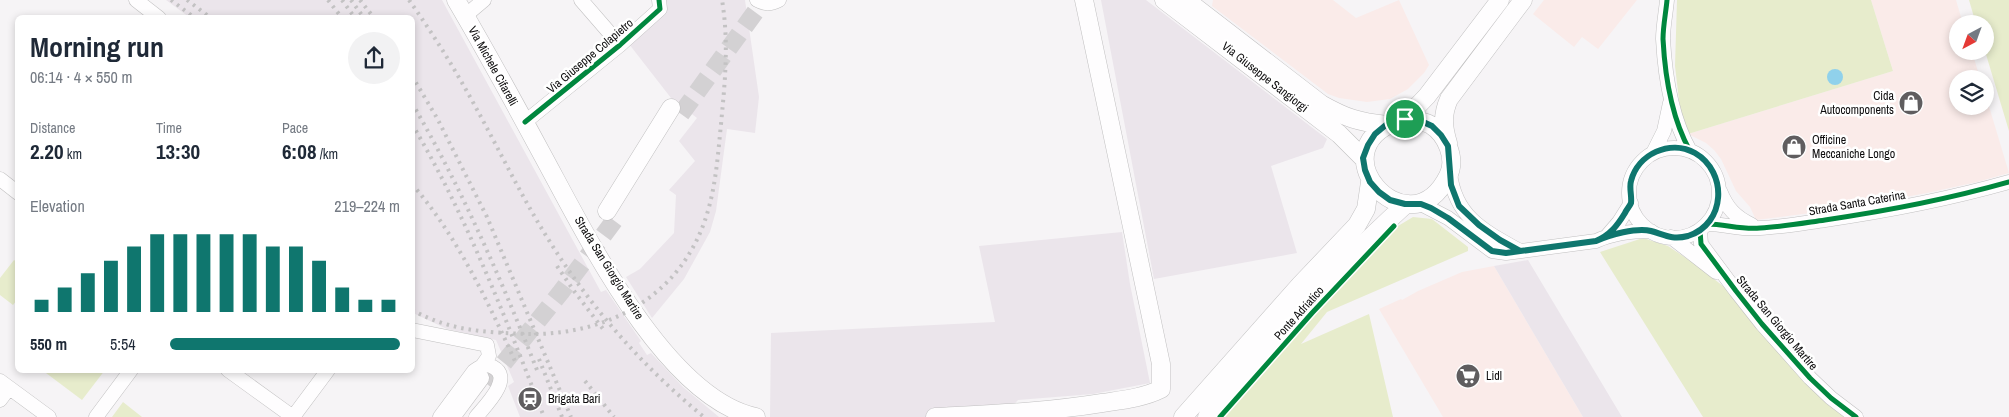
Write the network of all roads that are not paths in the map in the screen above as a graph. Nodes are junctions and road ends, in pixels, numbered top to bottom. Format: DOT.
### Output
graph roads {
  1 [pos="136,0"];
  2 [pos="456,0"];
  3 [pos="484,0"];
  4 [pos="581,0"];
  5 [pos="659,0"];
  6 [pos="757,0"];
  7 [pos="780,0"];
  8 [pos="1084,0"];
  9 [pos="1164,0"];
  10 [pos="1186,0"];
  11 [pos="1500,0"];
  12 [pos="1523,0"];
  13 [pos="1667,0"];
  14 [pos="155,15"];
  15 [pos="465,16"];
  16 [pos="620,45"];
  17 [pos="1671,103"];
  18 [pos="676,111"];
  19 [pos="1405,119"];
  20 [pos="525,122"];
  21 [pos="1387,124"];
  22 [pos="1448,146"];
  23 [pos="1690,150"];
  24 [pos="1653,153"];
  25 [pos="1363,158"];
  26 [pos="1450,173"];
  27 [pos="0,179"];
  28 [pos="1370,182"];
  29 [pos="2009,182"];
  30 [pos="15,190"];
  31 [pos="1719,190"];
  32 [pos="1631,203"];
  33 [pos="1413,204"];
  34 [pos="574,211"];
  35 [pos="612,214"];
  36 [pos="1704,227"];
  37 [pos="1759,228"];
  38 [pos="1651,231"];
  39 [pos="1607,236"];
  40 [pos="1671,237"];
  41 [pos="1520,251"];
  42 [pos="1736,291"];
  43 [pos="415,331"];
  44 [pos="129,373"];
  45 [pos="232,373"];
  46 [pos="326,373"];
  47 [pos="483,376"];
  48 [pos="4,385"];
  49 [pos="0,400"];
  50 [pos="49,417"];
  51 [pos="96,417"];
  52 [pos="293,417"];
  53 [pos="440,417"];
  54 [pos="451,417"];
  55 [pos="462,417"];
  56 [pos="476,417"];
  57 [pos="756,417"];
  58 [pos="935,417"];
  59 [pos="1183,417"];
  60 [pos="1207,417"];
  61 [pos="1856,417"];
  1 -- 14 [label="street"];
  2 -- 15 [label="main road, Via Michele Cifarelli"];
  3 -- 15 [label="street"];
  4 -- 16 [label="street"];
  5 -- 16 [label="street, Via Giuseppe Colapietro"];
  6 -- 7 [label="street"];
  8 -- 58 [label="main road"];
  9 -- 25 [label="main road, Via Giuseppe Sangiorgi"];
  10 -- 21 [label="main road, Via Giuseppe Sangiorgi"];
  11 -- 19 [label="main road"];
  12 -- 22 [label="main road"];
  13 -- 17 [label="street"];
  15 -- 20 [label="main road, Via Michele Cifarelli"];
  16 -- 20 [label="street, Via Giuseppe Colapietro"];
  17 -- 23 [label="street"];
  17 -- 24 [label="street"];
  18 -- 35 [label="main road"];
  19 -- 21 [label="main road"];
  19 -- 22 [label="main road"];
  20 -- 34 [label="main road, Via Michele Cifarelli"];
  21 -- 25 [label="main road"];
  22 -- 26 [label="main road"];
  23 -- 24 [label="street"];
  23 -- 31 [label="street"];
  24 -- 32 [label="street"];
  25 -- 28 [label="main road"];
  26 -- 33 [label="main road"];
  26 -- 41 [label="street"];
  27 -- 30 [label="street"];
  28 -- 33 [label="main road"];
  28 -- 59 [label="main road, Ponte Adriatico"];
  29 -- 37 [label="street, Strada Santa Caterina"];
  31 -- 36 [label="street"];
  31 -- 37 [label="street"];
  32 -- 38 [label="street"];
  32 -- 39 [label="street"];
  33 -- 41 [label="street"];
  33 -- 60 [label="main road, Ponte Adriatico"];
  34 -- 57 [label="main road, Strada San Giorgio Martire"];
  36 -- 37 [label="street, Strada Santa Caterina"];
  36 -- 40 [label="street"];
  36 -- 42 [label="street, Strada San Giorgio Martire"];
  38 -- 39 [label="street"];
  38 -- 40 [label="street"];
  39 -- 41 [label="street"];
  40 -- 42 [label="street, Strada San Giorgio Martire"];
  42 -- 61 [label="street, Strada San Giorgio Martire"];
  43 -- 47 [label="street"];
  44 -- 51 [label="street"];
  45 -- 52 [label="street"];
  46 -- 52 [label="street"];
  47 -- 53 [label="street"];
  47 -- 54 [label="main road"];
  47 -- 55 [label="main road"];
  47 -- 56 [label="street"];
  48 -- 49 [label="street"];
  48 -- 50 [label="street"];
}
